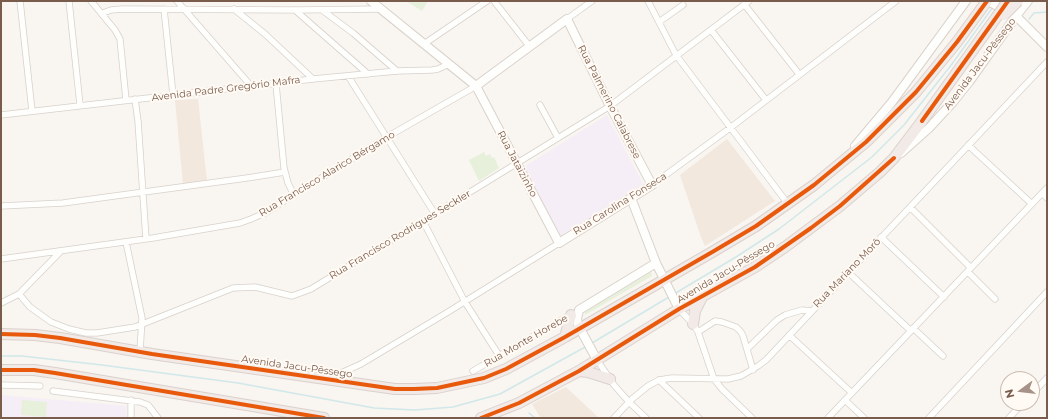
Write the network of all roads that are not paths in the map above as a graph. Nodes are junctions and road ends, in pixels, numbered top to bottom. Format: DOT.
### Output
graph roads {
  1 [pos="20,1"];
  2 [pos="69,1"];
  3 [pos="91,1"];
  4 [pos="177,1"];
  5 [pos="371,1"];
  6 [pos="486,1"];
  7 [pos="494,1"];
  8 [pos="592,1"];
  9 [pos="648,1"];
  10 [pos="896,1"];
  11 [pos="966,1"];
  12 [pos="1008,1"];
  13 [pos="1018,1"];
  14 [pos="1028,1"];
  15 [pos="746,3"];
  16 [pos="991,3"];
  17 [pos="683,5"];
  18 [pos="164,9"];
  19 [pos="184,9"];
  20 [pos="234,9"];
  21 [pos="295,10"];
  22 [pos="322,10"];
  23 [pos="381,10"];
  24 [pos="103,14"];
  25 [pos="1016,16"];
  26 [pos="567,19"];
  27 [pos="659,22"];
  28 [pos="992,25"];
  29 [pos="711,30"];
  30 [pos="424,44"];
  31 [pos="530,47"];
  32 [pos="1047,47"];
  33 [pos="676,55"];
  34 [pos="1047,62"];
  35 [pos="449,64"];
  36 [pos="397,72"];
  37 [pos="368,74"];
  38 [pos="799,74"];
  39 [pos="348,76"];
  40 [pos="313,79"];
  41 [pos="276,84"];
  42 [pos="476,86"];
  43 [pos="252,87"];
  44 [pos="172,95"];
  45 [pos="134,99"];
  46 [pos="126,100"];
  47 [pos="766,100"];
  48 [pos="80,105"];
  49 [pos="540,105"];
  50 [pos="610,106"];
  51 [pos="32,111"];
  52 [pos="1,115"];
  53 [pos="730,128"];
  54 [pos="387,137"];
  55 [pos="558,138"];
  56 [pos="968,145"];
  57 [pos="894,158"];
  58 [pos="517,163"];
  59 [pos="840,164"];
  60 [pos="285,172"];
  61 [pos="652,185"];
  62 [pos="1047,188"];
  63 [pos="143,192"];
  64 [pos="1042,193"];
  65 [pos="294,195"];
  66 [pos="632,198"];
  67 [pos="1047,198"];
  68 [pos="788,204"];
  69 [pos="1032,204"];
  70 [pos="1,206"];
  71 [pos="910,207"];
  72 [pos="435,214"];
  73 [pos="423,221"];
  74 [pos="881,237"];
  75 [pos="146,239"];
  76 [pos="126,242"];
  77 [pos="559,243"];
  78 [pos="61,251"];
  79 [pos="1,259"];
  80 [pos="656,263"];
  81 [pos="970,270"];
  82 [pos="848,272"];
  83 [pos="665,282"];
  84 [pos="1047,292"];
  85 [pos="19,294"];
  86 [pos="702,297"];
  87 [pos="944,297"];
  88 [pos="995,299"];
  89 [pos="465,302"];
  90 [pos="1,303"];
  91 [pos="679,308"];
  92 [pos="811,311"];
  93 [pos="575,313"];
  94 [pos="142,324"];
  95 [pos="695,328"];
  96 [pos="912,330"];
  97 [pos="581,331"];
  98 [pos="1,334"];
  99 [pos="789,335"];
  100 [pos="565,337"];
  101 [pos="747,349"];
  102 [pos="140,352"];
  103 [pos="943,356"];
  104 [pos="500,357"];
  105 [pos="595,357"];
  106 [pos="1,370"];
  107 [pos="753,370"];
  108 [pos="473,371"];
  109 [pos="579,371"];
  110 [pos="1047,378"];
  111 [pos="326,379"];
  112 [pos="610,379"];
  113 [pos="714,379"];
  114 [pos="659,380"];
  115 [pos="1,385"];
  116 [pos="1040,385"];
  117 [pos="40,386"];
  118 [pos="53,391"];
  119 [pos="852,393"];
  120 [pos="131,400"];
  121 [pos="845,400"];
  122 [pos="629,402"];
  123 [pos="131,418"];
  124 [pos="158,418"];
  125 [pos="324,418"];
  126 [pos="481,418"];
  127 [pos="614,418"];
  128 [pos="646,418"];
  129 [pos="699,418"];
  130 [pos="752,418"];
  131 [pos="828,418"];
  132 [pos="864,418"];
  133 [pos="929,418"];
  1 -- 51 [label="street"];
  2 -- 48 [label="street"];
  3 -- 24 [label="street"];
  4 -- 19 [label="street"];
  5 -- 23 [label="street"];
  6 -- 30 [label="street"];
  7 -- 31 [label="street"];
  8 -- 26 [label="street, Rua Francisco Alarico Bérgamo"];
  9 -- 27 [label="street"];
  10 -- 38 [label="street, Rua Carolina Fonseca"];
  11 -- 59 [label="street"];
  12 -- 28 [label="highway, bridge"];
  13 -- 28 [label="highway, bridge"];
  14 -- 25 [label="street, Avenida Jacu-Pêssego"];
  15 -- 29 [label="street, Rua Francisco Rodrigues Seckler"];
  15 -- 38 [label="street"];
  16 -- 25 [label="street"];
  16 -- 59 [label="highway, Avenida Jacu-Pêssego"];
  17 -- 27 [label="street"];
  18 -- 19 [label="street"];
  18 -- 24 [label="street"];
  18 -- 44 [label="street"];
  19 -- 20 [label="street"];
  19 -- 43 [label="street"];
  20 -- 21 [label="street"];
  20 -- 40 [label="street"];
  21 -- 22 [label="street"];
  21 -- 37 [label="street"];
  22 -- 23 [label="street"];
  22 -- 36 [label="street"];
  23 -- 30 [label="street"];
  24 -- 46 [label="street"];
  25 -- 32 [label="street"];
  25 -- 57 [label="street, Avenida Jacu-Pêssego"];
  26 -- 31 [label="street, Rua Francisco Alarico Bérgamo"];
  26 -- 50 [label="street, Rua Palmerino Calabrese"];
  27 -- 33 [label="street"];
  28 -- 57 [label="highway, bridge"];
  29 -- 33 [label="street, Rua Francisco Rodrigues Seckler"];
  29 -- 47 [label="street"];
  30 -- 35 [label="street"];
  31 -- 42 [label="street, Rua Francisco Alarico Bérgamo"];
  33 -- 50 [label="street, Rua Francisco Rodrigues Seckler"];
  33 -- 53 [label="street"];
  34 -- 56 [label="street, Rua Mariano Morô"];
  35 -- 36 [label="street, Avenida Padre Gregório Mafra"];
  35 -- 42 [label="street"];
  36 -- 37 [label="street, Avenida Padre Gregório Mafra"];
  37 -- 39 [label="street, Avenida Padre Gregório Mafra"];
  38 -- 47 [label="street, Rua Carolina Fonseca"];
  39 -- 40 [label="street, Avenida Padre Gregório Mafra"];
  39 -- 54 [label="street"];
  40 -- 41 [label="street, Avenida Padre Gregório Mafra"];
  41 -- 43 [label="street, Avenida Padre Gregório Mafra"];
  41 -- 60 [label="street"];
  42 -- 54 [label="street, Rua Francisco Alarico Bérgamo"];
  42 -- 58 [label="street, Rua Jataizinho"];
  43 -- 44 [label="street, Avenida Padre Gregório Mafra"];
  44 -- 45 [label="street, Avenida Padre Gregório Mafra"];
  45 -- 46 [label="street, Avenida Padre Gregório Mafra"];
  45 -- 63 [label="street"];
  46 -- 48 [label="street, Avenida Padre Gregório Mafra"];
  47 -- 53 [label="street, Rua Carolina Fonseca"];
  48 -- 51 [label="street, Avenida Padre Gregório Mafra"];
  49 -- 55 [label="street"];
  50 -- 55 [label="street, Rua Francisco Rodrigues Seckler"];
  50 -- 61 [label="street, Rua Palmerino Calabrese"];
  51 -- 52 [label="street, Avenida Padre Gregório Mafra"];
  53 -- 61 [label="street, Rua Carolina Fonseca"];
  53 -- 68 [label="street"];
  54 -- 65 [label="street, Rua Francisco Alarico Bérgamo"];
  54 -- 72 [label="street"];
  55 -- 58 [label="street, Rua Francisco Rodrigues Seckler"];
  56 -- 69 [label="street"];
  56 -- 71 [label="street, Rua Mariano Morô"];
  57 -- 86 [label="highway, Avenida Jacu-Pêssego"];
  58 -- 72 [label="street, Rua Francisco Rodrigues Seckler"];
  58 -- 77 [label="street, Rua Jataizinho"];
  59 -- 68 [label="highway, Avenida Jacu-Pêssego"];
  60 -- 63 [label="street"];
  60 -- 65 [label="street"];
  61 -- 66 [label="street, Rua Carolina Fonseca"];
  62 -- 64 [label="street"];
  63 -- 70 [label="street"];
  63 -- 75 [label="street"];
  64 -- 67 [label="street"];
  64 -- 69 [label="street"];
  65 -- 75 [label="street, Rua Francisco Alarico Bérgamo"];
  66 -- 77 [label="street, Rua Carolina Fonseca"];
  66 -- 80 [label="street"];
  68 -- 83 [label="highway, Avenida Jacu-Pêssego"];
  69 -- 81 [label="street"];
  71 -- 74 [label="street, Rua Mariano Morô"];
  71 -- 81 [label="street"];
  72 -- 73 [label="street, Rua Francisco Rodrigues Seckler"];
  73 -- 89 [label="street"];
  73 -- 94 [label="street, Rua Francisco Rodrigues Seckler"];
  74 -- 82 [label="street, Rua Mariano Morô"];
  74 -- 87 [label="street"];
  75 -- 76 [label="street, Rua Francisco Alarico Bérgamo"];
  76 -- 78 [label="street, Rua Francisco Alarico Bérgamo"];
  76 -- 94 [label="street"];
  77 -- 89 [label="street, Rua Carolina Fonseca"];
  78 -- 79 [label="street, Rua Francisco Alarico Bérgamo"];
  78 -- 85 [label="street"];
  80 -- 83 [label="street"];
  80 -- 93 [label="street, Rua Monte Horebe"];
  81 -- 87 [label="street"];
  81 -- 88 [label="street"];
  82 -- 92 [label="street, Rua Mariano Morô"];
  82 -- 96 [label="street"];
  83 -- 91 [label="street"];
  83 -- 97 [label="highway, Avenida Jacu-Pêssego"];
  84 -- 133 [label="street"];
  85 -- 90 [label="street"];
  85 -- 94 [label="street, Rua Francisco Rodrigues Seckler"];
  86 -- 91 [label="highway, Avenida Jacu-Pêssego"];
  86 -- 95 [label="highway"];
  87 -- 96 [label="street"];
  89 -- 104 [label="street"];
  89 -- 111 [label="street, Rua Carolina Fonseca"];
  91 -- 95 [label="street"];
  91 -- 105 [label="highway, Avenida Jacu-Pêssego"];
  92 -- 99 [label="street, Rua Mariano Morô"];
  92 -- 101 [label="street"];
  93 -- 97 [label="street, Rua Monte Horebe"];
  93 -- 100 [label="highway"];
  93 -- 104 [label="street, Rua Monte Horebe"];
  94 -- 102 [label="street"];
  95 -- 101 [label="street"];
  95 -- 113 [label="street"];
  96 -- 103 [label="street"];
  96 -- 119 [label="street"];
  97 -- 100 [label="highway, Avenida Jacu-Pêssego"];
  97 -- 105 [label="street"];
  98 -- 102 [label="highway, Avenida Jacu-Pêssego"];
  99 -- 107 [label="street, Rua Mariano Morô"];
  99 -- 119 [label="street"];
  100 -- 111 [label="highway, Avenida Jacu-Pêssego"];
  101 -- 107 [label="street"];
  102 -- 111 [label="highway, Avenida Jacu-Pêssego"];
  104 -- 108 [label="street, Rua Monte Horebe"];
  105 -- 109 [label="highway, Avenida Jacu-Pêssego"];
  105 -- 112 [label="street"];
  106 -- 125 [label="highway"];
  107 -- 113 [label="street, Rua Mariano Morô"];
  109 -- 112 [label="highway"];
  109 -- 126 [label="highway, Avenida Jacu-Pêssego"];
  110 -- 116 [label="street"];
  112 -- 122 [label="street"];
  113 -- 114 [label="street, Rua Mariano Morô"];
  113 -- 130 [label="street"];
  114 -- 122 [label="street, Rua Mariano Morô"];
  114 -- 129 [label="street"];
  115 -- 117 [label="street"];
  118 -- 120 [label="street"];
  119 -- 121 [label="street"];
  120 -- 123 [label="street"];
  120 -- 124 [label="street"];
  121 -- 131 [label="street"];
  121 -- 132 [label="street"];
  122 -- 127 [label="street, Rua Mariano Morô"];
  122 -- 128 [label="street"];
}
